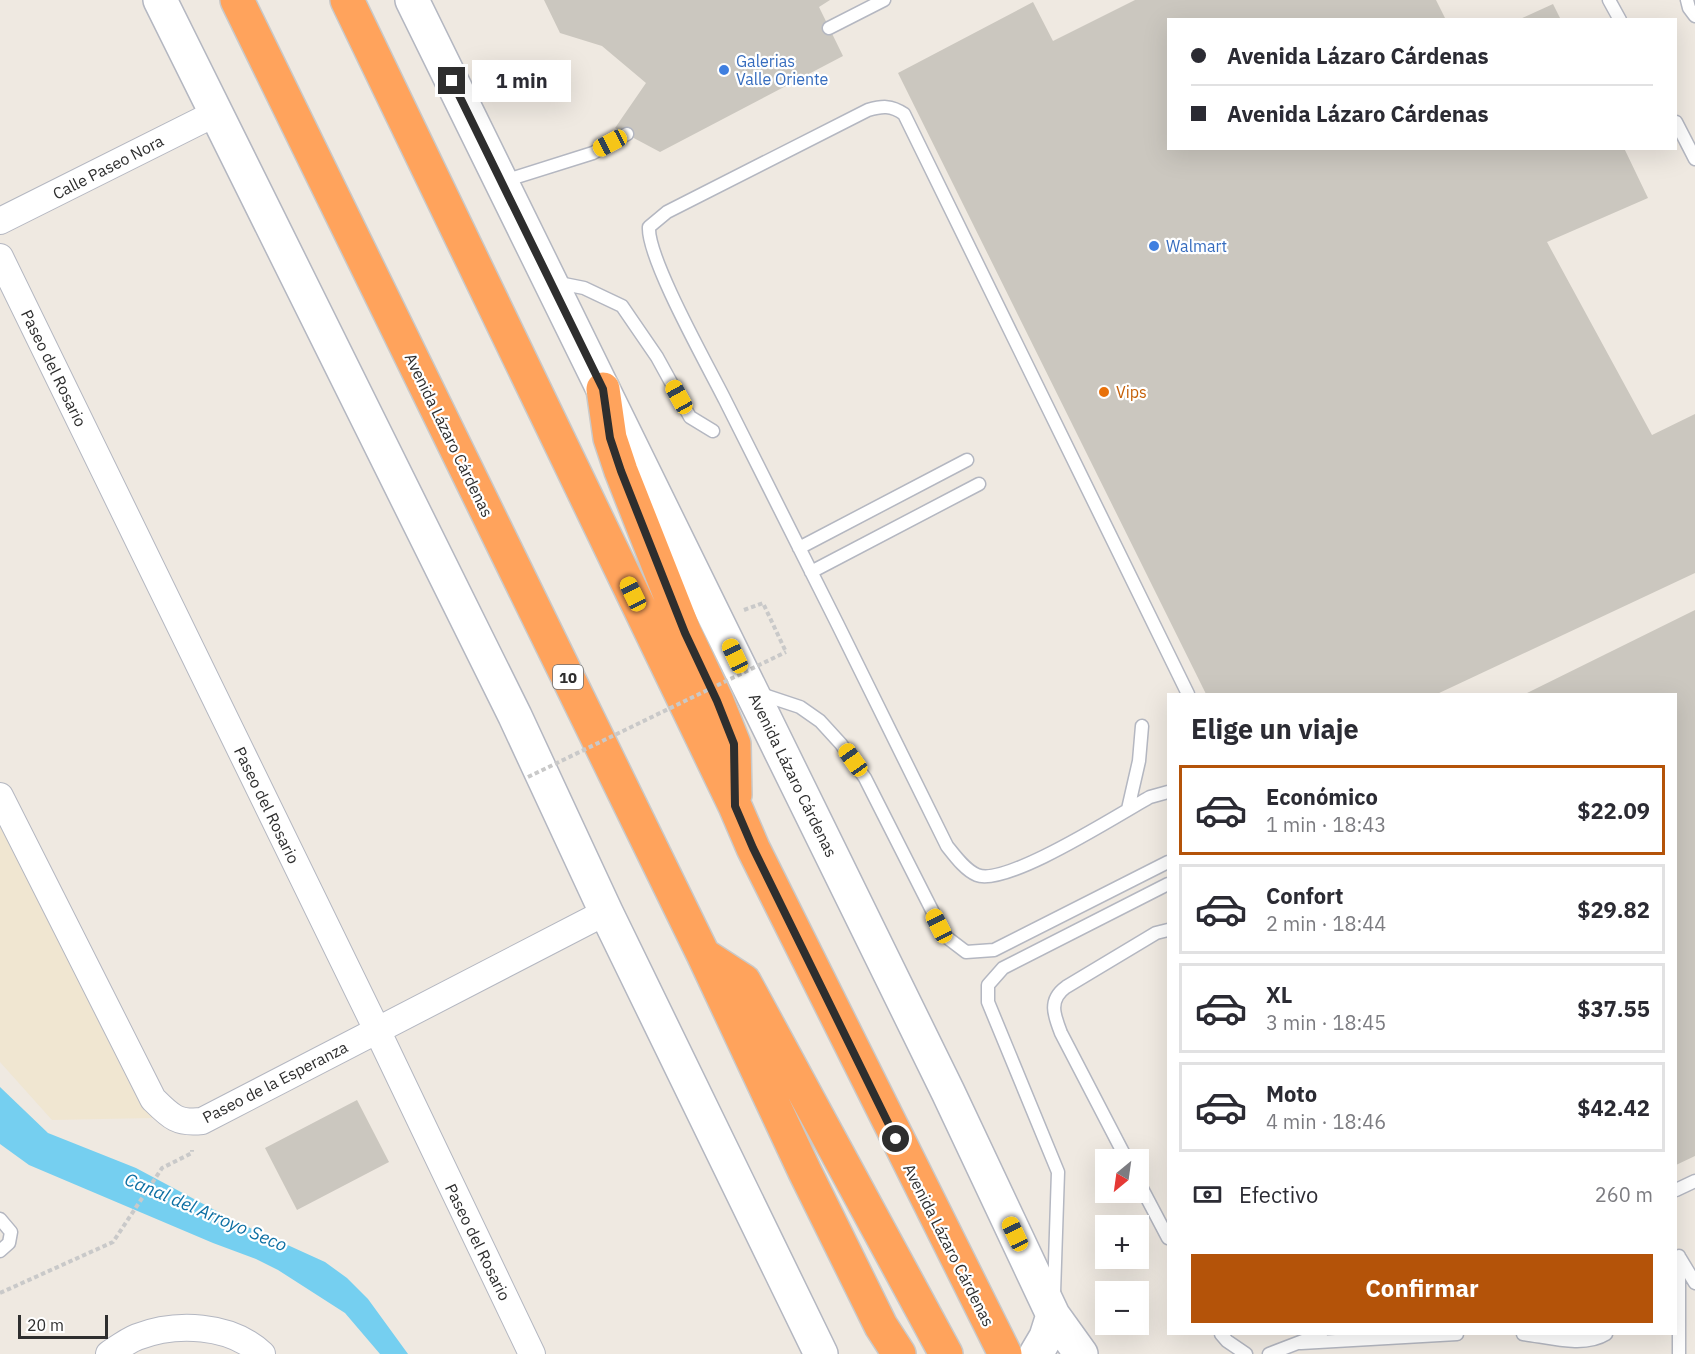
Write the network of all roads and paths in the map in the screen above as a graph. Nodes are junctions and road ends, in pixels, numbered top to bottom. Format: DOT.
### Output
graph roads {
  1 [pos="160,0"];
  2 [pos="237,0"];
  3 [pos="347,0"];
  4 [pos="412,0"];
  5 [pos="884,0"];
  6 [pos="1609,0"];
  7 [pos="1687,0"];
  8 [pos="1695,16"];
  9 [pos="1619,18"];
  10 [pos="829,28"];
  11 [pos="216,113"];
  12 [pos="1677,124"];
  13 [pos="627,134"];
  14 [pos="1695,159"];
  15 [pos="503,182"];
  16 [pos="0,221"];
  17 [pos="0,257"];
  18 [pos="551,282"];
  19 [pos="603,389"];
  20 [pos="713,431"];
  21 [pos="967,460"];
  22 [pos="979,484"];
  23 [pos="799,548"];
  24 [pos="811,572"];
  25 [pos="718,620"];
  26 [pos="752,691"];
  27 [pos="1188,693"];
  28 [pos="1142,726"];
  29 [pos="528,777"];
  30 [pos="1167,792"];
  31 [pos="0,796"];
  32 [pos="735,806"];
  33 [pos="1128,809"];
  34 [pos="1167,863"];
  35 [pos="1167,885"];
  36 [pos="606,912"];
  37 [pos="1167,930"];
  38 [pos="703,954"];
  39 [pos="377,1030"];
  40 [pos="1121,1149"];
  41 [pos="192,1153"];
  42 [pos="1695,1180"];
  43 [pos="1677,1189"];
  44 [pos="1149,1202"];
  45 [pos="0,1219"];
  46 [pos="1167,1236"];
  47 [pos="0,1251"];
  48 [pos="1677,1252"];
  49 [pos="1695,1283"];
  50 [pos="0,1293"];
  51 [pos="1053,1315"];
  52 [pos="1222,1335"];
  53 [pos="1319,1335"];
  54 [pos="1437,1335"];
  55 [pos="1532,1335"];
  56 [pos="1604,1335"];
  57 [pos="1301,1343"];
  58 [pos="949,1350"];
  59 [pos="109,1354"];
  60 [pos="262,1354"];
  61 [pos="532,1354"];
  62 [pos="821,1354"];
  63 [pos="899,1354"];
  64 [pos="1005,1354"];
  65 [pos="1036,1354"];
  66 [pos="1081,1354"];
  67 [pos="1246,1354"];
  68 [pos="1269,1354"];
  69 [pos="1679,1354"];
  1 -- 11 [label="street"];
  2 -- 38 [label="highway, Avenida Lázaro Cárdenas / 10"];
  3 -- 32 [label="highway, Avenida Lázaro Cárdenas"];
  4 -- 15 [label="street, Avenida Lázaro Cárdenas"];
  5 -- 10 [label="lane"];
  6 -- 9 [label="lane"];
  7 -- 8 [label="lane"];
  11 -- 16 [label="street, Calle Paseo Nora"];
  11 -- 36 [label="street"];
  12 -- 14 [label="lane"];
  13 -- 15 [label="lane"];
  15 -- 18 [label="street, Avenida Lázaro Cárdenas"];
  17 -- 39 [label="street, Paseo del Rosario"];
  18 -- 19 [label="street, Avenida Lázaro Cárdenas"];
  18 -- 20 [label="lane"];
  19 -- 25 [label="street, Avenida Lázaro Cárdenas"];
  19 -- 32 [label="highway"];
  21 -- 23 [label="lane"];
  22 -- 24 [label="lane"];
  23 -- 24 [label="lane"];
  23 -- 27 [label="lane"];
  24 -- 33 [label="lane"];
  25 -- 26 [label="street, Avenida Lázaro Cárdenas"];
  25 -- 29 [label="path, bridge"];
  26 -- 34 [label="lane"];
  26 -- 51 [label="street, Avenida Lázaro Cárdenas"];
  28 -- 33 [label="lane"];
  30 -- 33 [label="lane"];
  31 -- 39 [label="street, Paseo de la Esperanza"];
  32 -- 64 [label="highway, Avenida Lázaro Cárdenas"];
  35 -- 51 [label="lane"];
  36 -- 39 [label="street, Paseo de la Esperanza"];
  36 -- 62 [label="street"];
  37 -- 40 [label="lane"];
  38 -- 58 [label="highway"];
  38 -- 63 [label="highway, Avenida Lázaro Cárdenas / 10"];
  39 -- 61 [label="street, Paseo del Rosario"];
  41 -- 50 [label="path"];
  42 -- 43 [label="lane"];
  44 -- 46 [label="lane"];
  45 -- 47 [label="lane"];
  48 -- 49 [label="lane"];
  48 -- 69 [label="lane"];
  51 -- 65 [label="street"];
  51 -- 66 [label="street, Avenida Lázaro Cárdenas"];
  52 -- 67 [label="lane"];
  53 -- 57 [label="lane"];
  54 -- 57 [label="lane"];
  55 -- 56 [label="lane"];
  57 -- 68 [label="lane"];
  59 -- 60 [label="street"];
}
